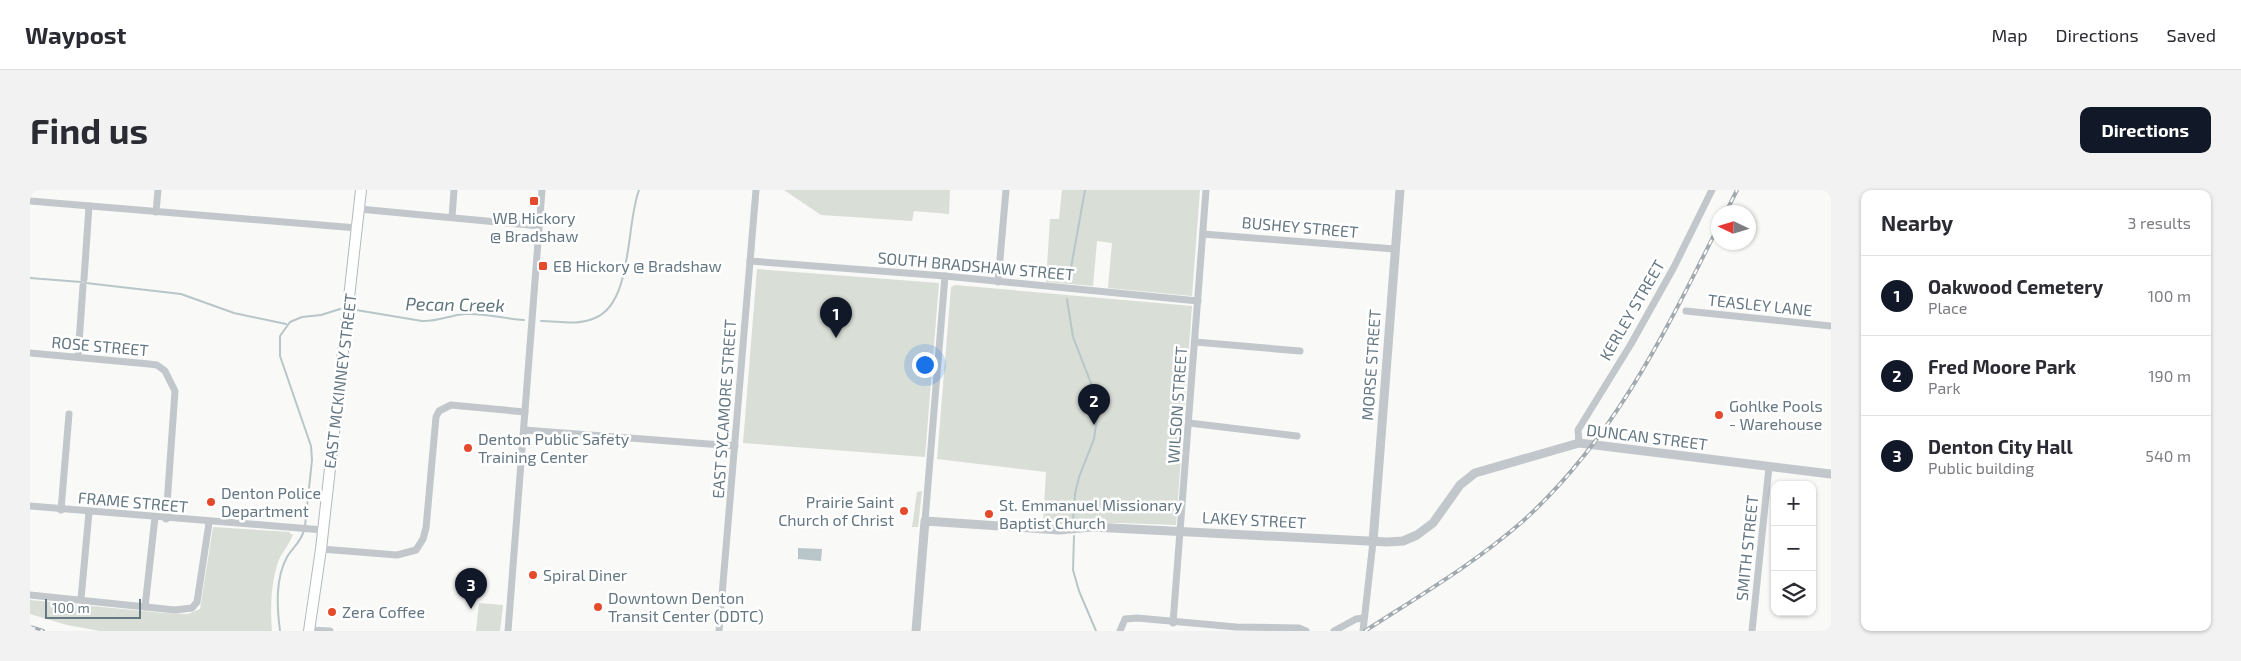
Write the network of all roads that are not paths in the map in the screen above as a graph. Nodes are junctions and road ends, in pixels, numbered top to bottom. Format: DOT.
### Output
graph roads {
  1 [pos="158,190"];
  2 [pos="361,190"];
  3 [pos="454,190"];
  4 [pos="542,190"];
  5 [pos="756,190"];
  6 [pos="1006,190"];
  7 [pos="1206,190"];
  8 [pos="1400,190"];
  9 [pos="1712,190"];
  10 [pos="30,201"];
  11 [pos="90,206"];
  12 [pos="359,209"];
  13 [pos="156,212"];
  14 [pos="452,217"];
  15 [pos="539,226"];
  16 [pos="357,228"];
  17 [pos="1203,234"];
  18 [pos="1395,249"];
  19 [pos="750,261"];
  20 [pos="945,276"];
  21 [pos="998,282"];
  22 [pos="1198,301"];
  23 [pos="1686,311"];
  24 [pos="1831,326"];
  25 [pos="1195,342"];
  26 [pos="1300,351"];
  27 [pos="30,353"];
  28 [pos="78,357"];
  29 [pos="525,412"];
  30 [pos="68,414"];
  31 [pos="1188,423"];
  32 [pos="524,430"];
  33 [pos="1297,436"];
  34 [pos="1579,443"];
  35 [pos="735,446"];
  36 [pos="1769,467"];
  37 [pos="1831,474"];
  38 [pos="30,506"];
  39 [pos="61,510"];
  40 [pos="90,512"];
  41 [pos="155,517"];
  42 [pos="166,519"];
  43 [pos="925,521"];
  44 [pos="209,522"];
  45 [pos="323,530"];
  46 [pos="1180,531"];
  47 [pos="1372,542"];
  48 [pos="321,549"];
  49 [pos="30,595"];
  50 [pos="81,599"];
  51 [pos="146,606"];
  52 [pos="1364,618"];
  53 [pos="1173,623"];
  54 [pos="309,630"];
  55 [pos="330,631"];
  56 [pos="508,631"];
  57 [pos="719,631"];
  58 [pos="916,631"];
  59 [pos="1120,631"];
  60 [pos="1306,631"];
  61 [pos="1334,631"];
  62 [pos="1363,631"];
  63 [pos="1752,631"];
  1 -- 13 [label="street"];
  2 -- 12 [label="main road, EAST MCKINNEY STREET"];
  3 -- 14 [label="street"];
  4 -- 15 [label="street"];
  5 -- 19 [label="street, EAST SYCAMORE STREET"];
  6 -- 21 [label="street"];
  7 -- 17 [label="street, WILSON STREET"];
  8 -- 18 [label="street, MORSE STREET"];
  9 -- 34 [label="street, KERLEY STREET"];
  10 -- 11 [label="street"];
  11 -- 13 [label="street"];
  11 -- 28 [label="street"];
  12 -- 14 [label="street"];
  12 -- 16 [label="main road, EAST MCKINNEY STREET"];
  13 -- 16 [label="street"];
  14 -- 15 [label="street"];
  15 -- 29 [label="street"];
  16 -- 45 [label="main road, EAST MCKINNEY STREET"];
  17 -- 18 [label="street, BUSHEY STREET"];
  17 -- 22 [label="street, WILSON STREET"];
  18 -- 47 [label="street, MORSE STREET"];
  19 -- 20 [label="street, SOUTH BRADSHAW STREET"];
  19 -- 35 [label="street, EAST SYCAMORE STREET"];
  20 -- 21 [label="street, SOUTH BRADSHAW STREET"];
  20 -- 43 [label="street"];
  21 -- 22 [label="street, SOUTH BRADSHAW STREET"];
  22 -- 25 [label="street, WILSON STREET"];
  23 -- 24 [label="street, TEASLEY LANE"];
  25 -- 26 [label="street"];
  25 -- 31 [label="street, WILSON STREET"];
  27 -- 28 [label="street, ROSE STREET"];
  28 -- 42 [label="street, ROSE STREET"];
  29 -- 32 [label="street"];
  29 -- 48 [label="street"];
  30 -- 39 [label="street"];
  31 -- 33 [label="street"];
  31 -- 46 [label="street, WILSON STREET"];
  32 -- 35 [label="street"];
  32 -- 56 [label="street"];
  34 -- 36 [label="street, DUNCAN STREET"];
  34 -- 47 [label="street, DUNCAN STREET"];
  35 -- 57 [label="street, EAST SYCAMORE STREET"];
  36 -- 37 [label="street, DUNCAN STREET"];
  36 -- 63 [label="street, SMITH STREET"];
  38 -- 39 [label="street, FRAME STREET"];
  39 -- 40 [label="street, FRAME STREET"];
  40 -- 41 [label="street, FRAME STREET"];
  40 -- 50 [label="street"];
  41 -- 42 [label="street, FRAME STREET"];
  41 -- 51 [label="street"];
  42 -- 44 [label="street, FRAME STREET"];
  43 -- 46 [label="street, LAKEY STREET"];
  43 -- 58 [label="street"];
  44 -- 45 [label="street, FRAME STREET"];
  44 -- 51 [label="street"];
  45 -- 48 [label="main road, EAST MCKINNEY STREET"];
  46 -- 47 [label="street, LAKEY STREET"];
  46 -- 53 [label="street, WILSON STREET"];
  47 -- 52 [label="street"];
  48 -- 54 [label="main road, EAST MCKINNEY STREET"];
  49 -- 50 [label="street"];
  50 -- 51 [label="street"];
  52 -- 61 [label="street"];
  52 -- 62 [label="street"];
  53 -- 59 [label="street"];
  53 -- 60 [label="street"];
  54 -- 55 [label="street"];
}
